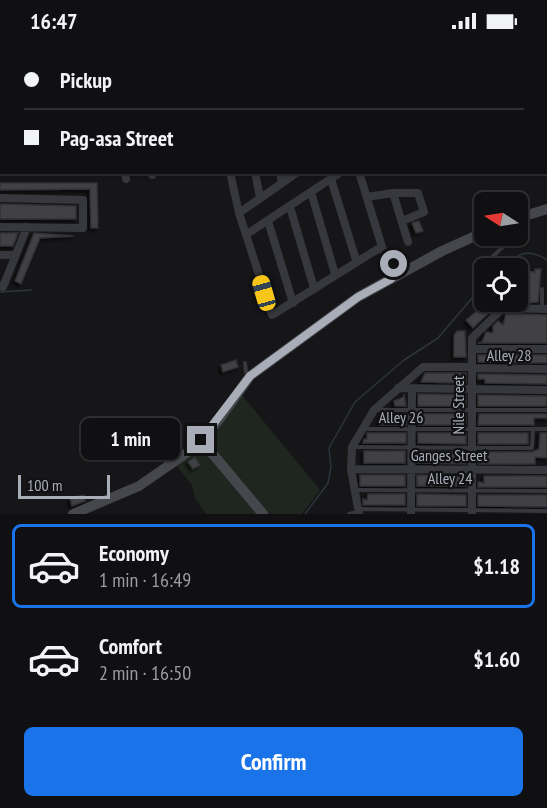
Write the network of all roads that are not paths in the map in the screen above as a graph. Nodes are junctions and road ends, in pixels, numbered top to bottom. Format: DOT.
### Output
graph roads {
  1 [pos="230,174"];
  2 [pos="255,174"];
  3 [pos="280,174"];
  4 [pos="295,174"];
  5 [pos="338,174"];
  6 [pos="359,174"];
  7 [pos="331,179"];
  8 [pos="282,183"];
  9 [pos="311,192"];
  10 [pos="393,193"];
  11 [pos="367,197"];
  12 [pos="0,198"];
  13 [pos="260,198"];
  14 [pos="290,207"];
  15 [pos="547,209"];
  16 [pos="239,213"];
  17 [pos="528,215"];
  18 [pos="402,220"];
  19 [pos="268,221"];
  20 [pos="0,227"];
  21 [pos="27,227"];
  22 [pos="247,234"];
  23 [pos="474,237"];
  24 [pos="408,242"];
  25 [pos="504,246"];
  26 [pos="381,247"];
  27 [pos="0,255"];
  28 [pos="15,255"];
  29 [pos="491,258"];
  30 [pos="356,260"];
  31 [pos="335,274"];
  32 [pos="396,276"];
  33 [pos="0,286"];
  34 [pos="314,288"];
  35 [pos="542,289"];
  36 [pos="293,303"];
  37 [pos="528,308"];
  38 [pos="544,308"];
  39 [pos="496,312"];
  40 [pos="472,349"];
  41 [pos="547,349"];
  42 [pos="245,363"];
  43 [pos="472,367"];
  44 [pos="547,369"];
  45 [pos="250,376"];
  46 [pos="398,388"];
  47 [pos="412,389"];
  48 [pos="472,389"];
  49 [pos="547,390"];
  50 [pos="412,409"];
  51 [pos="374,410"];
  52 [pos="472,410"];
  53 [pos="547,410"];
  54 [pos="363,429"];
  55 [pos="412,429"];
  56 [pos="472,429"];
  57 [pos="533,429"];
  58 [pos="547,429"];
  59 [pos="201,440"];
  60 [pos="352,447"];
  61 [pos="412,448"];
  62 [pos="472,448"];
  63 [pos="351,469"];
  64 [pos="411,469"];
  65 [pos="472,469"];
  66 [pos="547,470"];
  67 [pos="354,490"];
  68 [pos="411,490"];
  69 [pos="472,490"];
  70 [pos="547,491"];
  71 [pos="547,511"];
  72 [pos="358,512"];
  73 [pos="411,512"];
  74 [pos="472,512"];
  75 [pos="74,514"];
  76 [pos="263,514"];
  77 [pos="349,514"];
  1 -- 16 [label="street"];
  2 -- 13 [label="street"];
  3 -- 8 [label="street"];
  4 -- 8 [label="street"];
  5 -- 7 [label="street"];
  6 -- 11 [label="street"];
  7 -- 9 [label="street"];
  7 -- 30 [label="street"];
  8 -- 13 [label="street"];
  9 -- 14 [label="street"];
  9 -- 31 [label="street"];
  10 -- 11 [label="street"];
  10 -- 18 [label="street"];
  10 -- 18 [label="street"];
  11 -- 26 [label="street"];
  12 -- 21 [label="street"];
  13 -- 16 [label="street"];
  14 -- 19 [label="street"];
  14 -- 34 [label="street"];
  15 -- 17 [label="street"];
  16 -- 22 [label="street"];
  18 -- 24 [label="street"];
  19 -- 22 [label="street"];
  19 -- 36 [label="street"];
  20 -- 21 [label="street"];
  21 -- 28 [label="street"];
  22 -- 36 [label="street"];
  23 -- 32 [label="street"];
  25 -- 29 [label="lane"];
  26 -- 30 [label="street"];
  26 -- 32 [label="street"];
  27 -- 28 [label="street"];
  28 -- 33 [label="street"];
  30 -- 31 [label="street"];
  31 -- 34 [label="street"];
  32 -- 45 [label="street"];
  34 -- 36 [label="street"];
  35 -- 38 [label="lane"];
  37 -- 38 [label="street"];
  39 -- 40 [label="street, Nile Street"];
  40 -- 41 [label="street"];
  40 -- 43 [label="street, Nile Street"];
  42 -- 45 [label="lane"];
  43 -- 44 [label="street, Alley 28"];
  43 -- 46 [label="street, Alley 28"];
  43 -- 48 [label="street, Nile Street"];
  45 -- 59 [label="street"];
  46 -- 47 [label="street"];
  46 -- 51 [label="street, Alley 28"];
  47 -- 48 [label="street"];
  47 -- 50 [label="street"];
  48 -- 49 [label="street"];
  48 -- 52 [label="street, Nile Street"];
  50 -- 51 [label="lane"];
  50 -- 52 [label="lane"];
  50 -- 55 [label="street"];
  51 -- 54 [label="street, Alley 28"];
  52 -- 53 [label="lane"];
  52 -- 56 [label="street, Nile Street"];
  54 -- 55 [label="lane, Alley 26"];
  54 -- 60 [label="street, Alley 28"];
  55 -- 56 [label="lane, Alley 26"];
  55 -- 61 [label="street"];
  56 -- 57 [label="lane, Alley 26"];
  56 -- 62 [label="street, Nile Street"];
  57 -- 58 [label="lane, Alley 26"];
  57 -- 62 [label="lane"];
  59 -- 75 [label="street"];
  59 -- 76 [label="street"];
  60 -- 61 [label="lane"];
  60 -- 63 [label="street"];
  61 -- 62 [label="lane"];
  61 -- 64 [label="street"];
  62 -- 65 [label="street, Nile Street"];
  63 -- 64 [label="street, Ganges Street"];
  63 -- 67 [label="street"];
  64 -- 65 [label="street, Ganges Street"];
  64 -- 68 [label="street"];
  65 -- 66 [label="street, Ganges Street"];
  65 -- 69 [label="street, Nile Street"];
  67 -- 68 [label="lane, Alley 24"];
  67 -- 72 [label="street"];
  68 -- 69 [label="lane, Alley 24"];
  68 -- 73 [label="street"];
  69 -- 70 [label="lane, Alley 24"];
  69 -- 74 [label="street, Nile Street"];
  71 -- 74 [label="lane"];
  72 -- 73 [label="lane"];
  72 -- 77 [label="lane"];
  73 -- 74 [label="lane"];
}
